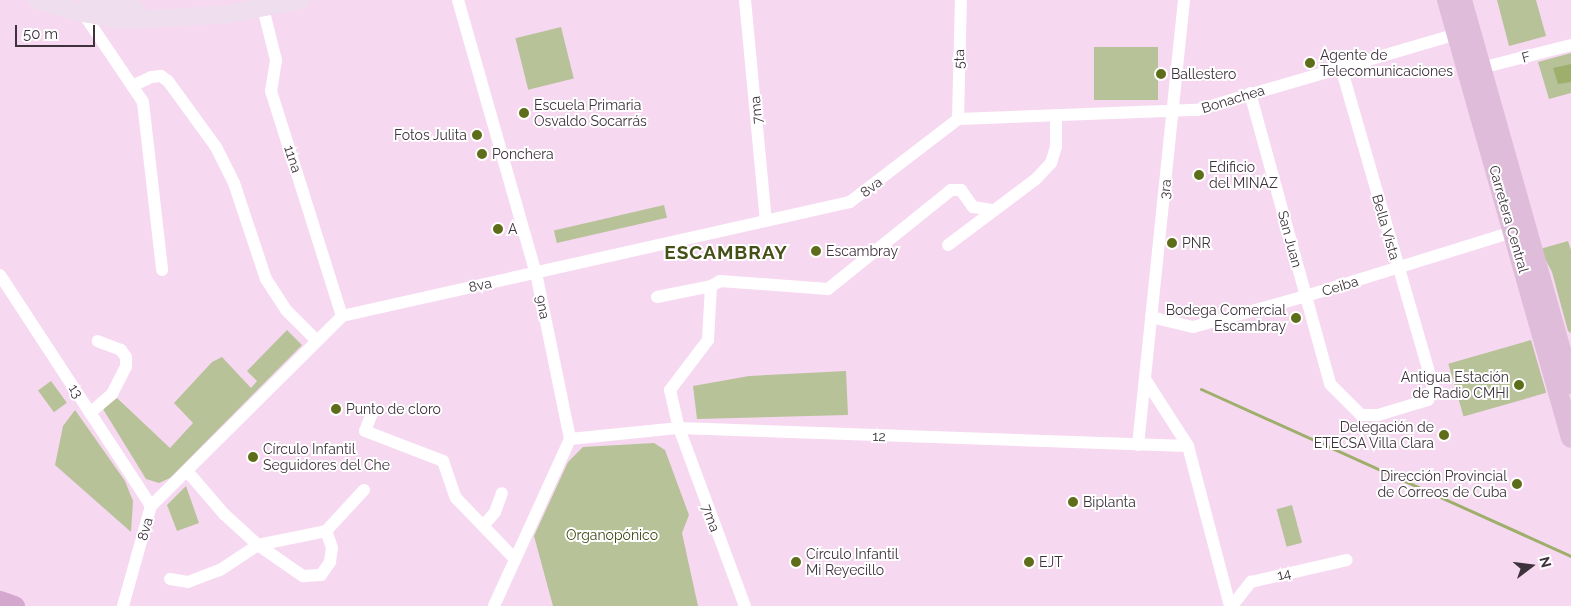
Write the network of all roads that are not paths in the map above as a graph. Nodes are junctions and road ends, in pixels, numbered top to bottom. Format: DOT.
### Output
graph roads {
  1 [pos="37,0"];
  2 [pos="302,0"];
  3 [pos="458,0"];
  4 [pos="745,0"];
  5 [pos="961,0"];
  6 [pos="1184,0"];
  7 [pos="1447,0"];
  8 [pos="1462,0"];
  9 [pos="263,3"];
  10 [pos="86,7"];
  11 [pos="1463,32"];
  12 [pos="1571,45"];
  13 [pos="1341,67"];
  14 [pos="1481,68"];
  15 [pos="132,86"];
  16 [pos="1250,93"];
  17 [pos="1173,111"];
  18 [pos="1056,115"];
  19 [pos="958,119"];
  20 [pos="973,207"];
  21 [pos="992,210"];
  22 [pos="766,221"];
  23 [pos="976,222"];
  24 [pos="1520,230"];
  25 [pos="948,245"];
  26 [pos="1397,269"];
  27 [pos="162,270"];
  28 [pos="536,273"];
  29 [pos="0,275"];
  30 [pos="711,286"];
  31 [pos="1306,296"];
  32 [pos="657,298"];
  33 [pos="342,316"];
  34 [pos="1151,318"];
  35 [pos="98,341"];
  36 [pos="317,341"];
  37 [pos="1566,374"];
  38 [pos="1145,379"];
  39 [pos="1330,384"];
  40 [pos="90,413"];
  41 [pos="372,413"];
  42 [pos="679,428"];
  43 [pos="1571,438"];
  44 [pos="570,439"];
  45 [pos="1138,445"];
  46 [pos="1188,446"];
  47 [pos="187,471"];
  48 [pos="364,490"];
  49 [pos="502,493"];
  50 [pos="151,506"];
  51 [pos="483,526"];
  52 [pos="326,531"];
  53 [pos="258,545"];
  54 [pos="515,559"];
  55 [pos="1346,560"];
  56 [pos="170,579"];
  57 [pos="0,602"];
  58 [pos="14,606"];
  59 [pos="122,606"];
  60 [pos="494,606"];
  61 [pos="745,606"];
  62 [pos="1231,606"];
  1 -- 10 [label="main road"];
  2 -- 9 [label="main road"];
  3 -- 28 [label="street, 9na"];
  4 -- 22 [label="street, 7ma"];
  5 -- 19 [label="street, 5ta"];
  6 -- 17 [label="street, 3ra"];
  7 -- 11 [label="main road, Carretera Central"];
  8 -- 11 [label="main road, Carretera Central"];
  9 -- 10 [label="main road"];
  9 -- 33 [label="street, 11na"];
  10 -- 15 [label="street"];
  11 -- 13 [label="street, Bonachea"];
  11 -- 14 [label="main road, Carretera Central"];
  11 -- 24 [label="main road, Carretera Central"];
  12 -- 14 [label="street, F"];
  13 -- 16 [label="street, Bonachea"];
  13 -- 26 [label="street, Bella Vista"];
  14 -- 24 [label="main road, Carretera Central"];
  15 -- 27 [label="street"];
  15 -- 36 [label="street"];
  16 -- 17 [label="street, Bonachea"];
  16 -- 31 [label="street, San Juan"];
  17 -- 18 [label="street, Bonachea"];
  17 -- 34 [label="street, 3ra"];
  18 -- 19 [label="street, Bonachea"];
  18 -- 21 [label="street"];
  19 -- 22 [label="street, 8va"];
  20 -- 21 [label="street"];
  20 -- 23 [label="street"];
  20 -- 30 [label="street"];
  21 -- 23 [label="street"];
  22 -- 28 [label="street, 8va"];
  23 -- 25 [label="street"];
  24 -- 26 [label="street, Ceiba"];
  24 -- 37 [label="main road, Carretera Central"];
  26 -- 31 [label="street, Ceiba"];
  26 -- 39 [label="street, Bella Vista"];
  28 -- 33 [label="street, 8va"];
  28 -- 44 [label="street, 9na"];
  29 -- 40 [label="street, 13"];
  30 -- 32 [label="street"];
  30 -- 42 [label="street, 7ma"];
  31 -- 34 [label="street, Ceiba"];
  31 -- 39 [label="street, San Juan"];
  33 -- 36 [label="street, 8va"];
  34 -- 38 [label="street, 3ra"];
  35 -- 40 [label="street"];
  36 -- 47 [label="street, 8va"];
  37 -- 43 [label="main road, Carretera Central"];
  38 -- 45 [label="street, 3ra"];
  38 -- 46 [label="street"];
  40 -- 50 [label="street, 13"];
  41 -- 51 [label="street"];
  42 -- 44 [label="street, 12"];
  42 -- 45 [label="street, 12"];
  42 -- 61 [label="street, 7ma"];
  44 -- 54 [label="street"];
  45 -- 46 [label="street, 12"];
  46 -- 62 [label="street"];
  47 -- 50 [label="street, 8va"];
  47 -- 53 [label="street"];
  48 -- 52 [label="street"];
  49 -- 51 [label="street"];
  50 -- 59 [label="street, 8va"];
  51 -- 54 [label="street"];
  52 -- 53 [label="street"];
  52 -- 53 [label="street"];
  53 -- 56 [label="street"];
  54 -- 60 [label="street"];
  55 -- 62 [label="street, 14"];
  57 -- 58 [label="highway"];
}
